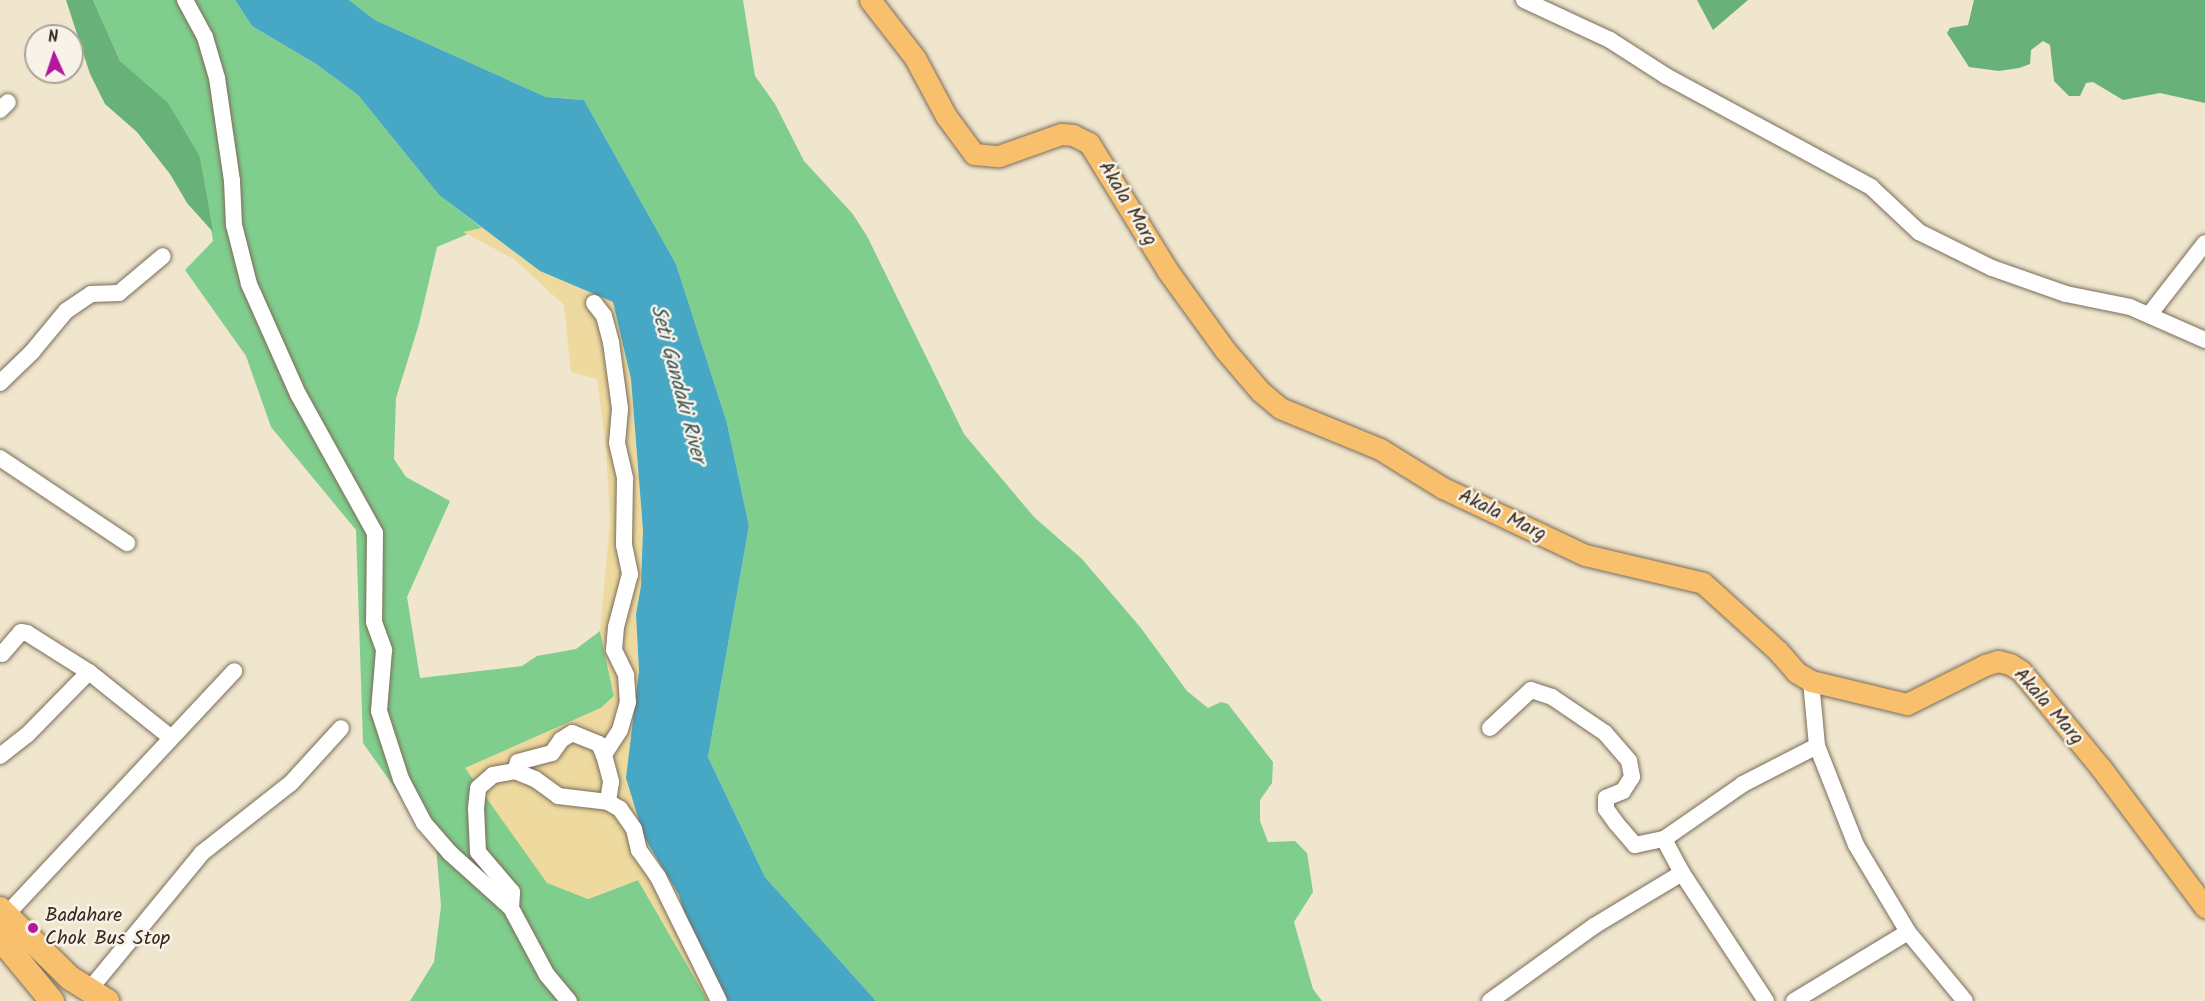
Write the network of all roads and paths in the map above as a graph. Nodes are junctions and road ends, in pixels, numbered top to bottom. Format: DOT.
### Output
graph roads {
  1 [pos="185,0"];
  2 [pos="870,0"];
  3 [pos="1524,0"];
  4 [pos="2205,243"];
  5 [pos="163,256"];
  6 [pos="594,303"];
  7 [pos="2149,315"];
  8 [pos="2205,340"];
  9 [pos="0,383"];
  10 [pos="0,458"];
  11 [pos="127,543"];
  12 [pos="2,654"];
  13 [pos="234,671"];
  14 [pos="89,672"];
  15 [pos="1811,681"];
  16 [pos="341,728"];
  17 [pos="1490,728"];
  18 [pos="170,737"];
  19 [pos="1817,746"];
  20 [pos="604,755"];
  21 [pos="0,756"];
  22 [pos="515,771"];
  23 [pos="608,802"];
  24 [pos="1665,839"];
  25 [pos="1682,873"];
  26 [pos="2205,907"];
  27 [pos="511,908"];
  28 [pos="2,921"];
  29 [pos="1908,932"];
  30 [pos="99,995"];
  31 [pos="52,1001"];
  32 [pos="569,1001"];
  33 [pos="719,1001"];
  34 [pos="1490,1001"];
  35 [pos="1766,1001"];
  36 [pos="1794,1001"];
  37 [pos="1965,1001"];
  1 -- 27 [label="street"];
  2 -- 15 [label="main road, Akala Marg"];
  3 -- 7 [label="street"];
  4 -- 7 [label="street"];
  5 -- 9 [label="street"];
  6 -- 20 [label="street"];
  7 -- 8 [label="street"];
  10 -- 11 [label="street"];
  12 -- 14 [label="street"];
  13 -- 18 [label="street"];
  14 -- 18 [label="street"];
  14 -- 21 [label="street"];
  15 -- 19 [label="street"];
  15 -- 26 [label="main road, Akala Marg"];
  16 -- 30 [label="street"];
  17 -- 24 [label="street"];
  18 -- 28 [label="street"];
  19 -- 24 [label="street"];
  19 -- 29 [label="street"];
  20 -- 22 [label="street"];
  20 -- 23 [label="street"];
  22 -- 23 [label="street"];
  22 -- 27 [label="street"];
  23 -- 33 [label="street"];
  24 -- 25 [label="street"];
  25 -- 34 [label="street"];
  25 -- 35 [label="street"];
  27 -- 32 [label="street"];
  28 -- 30 [label="highway"];
  28 -- 31 [label="highway"];
  29 -- 36 [label="street"];
  29 -- 37 [label="street"];
}
